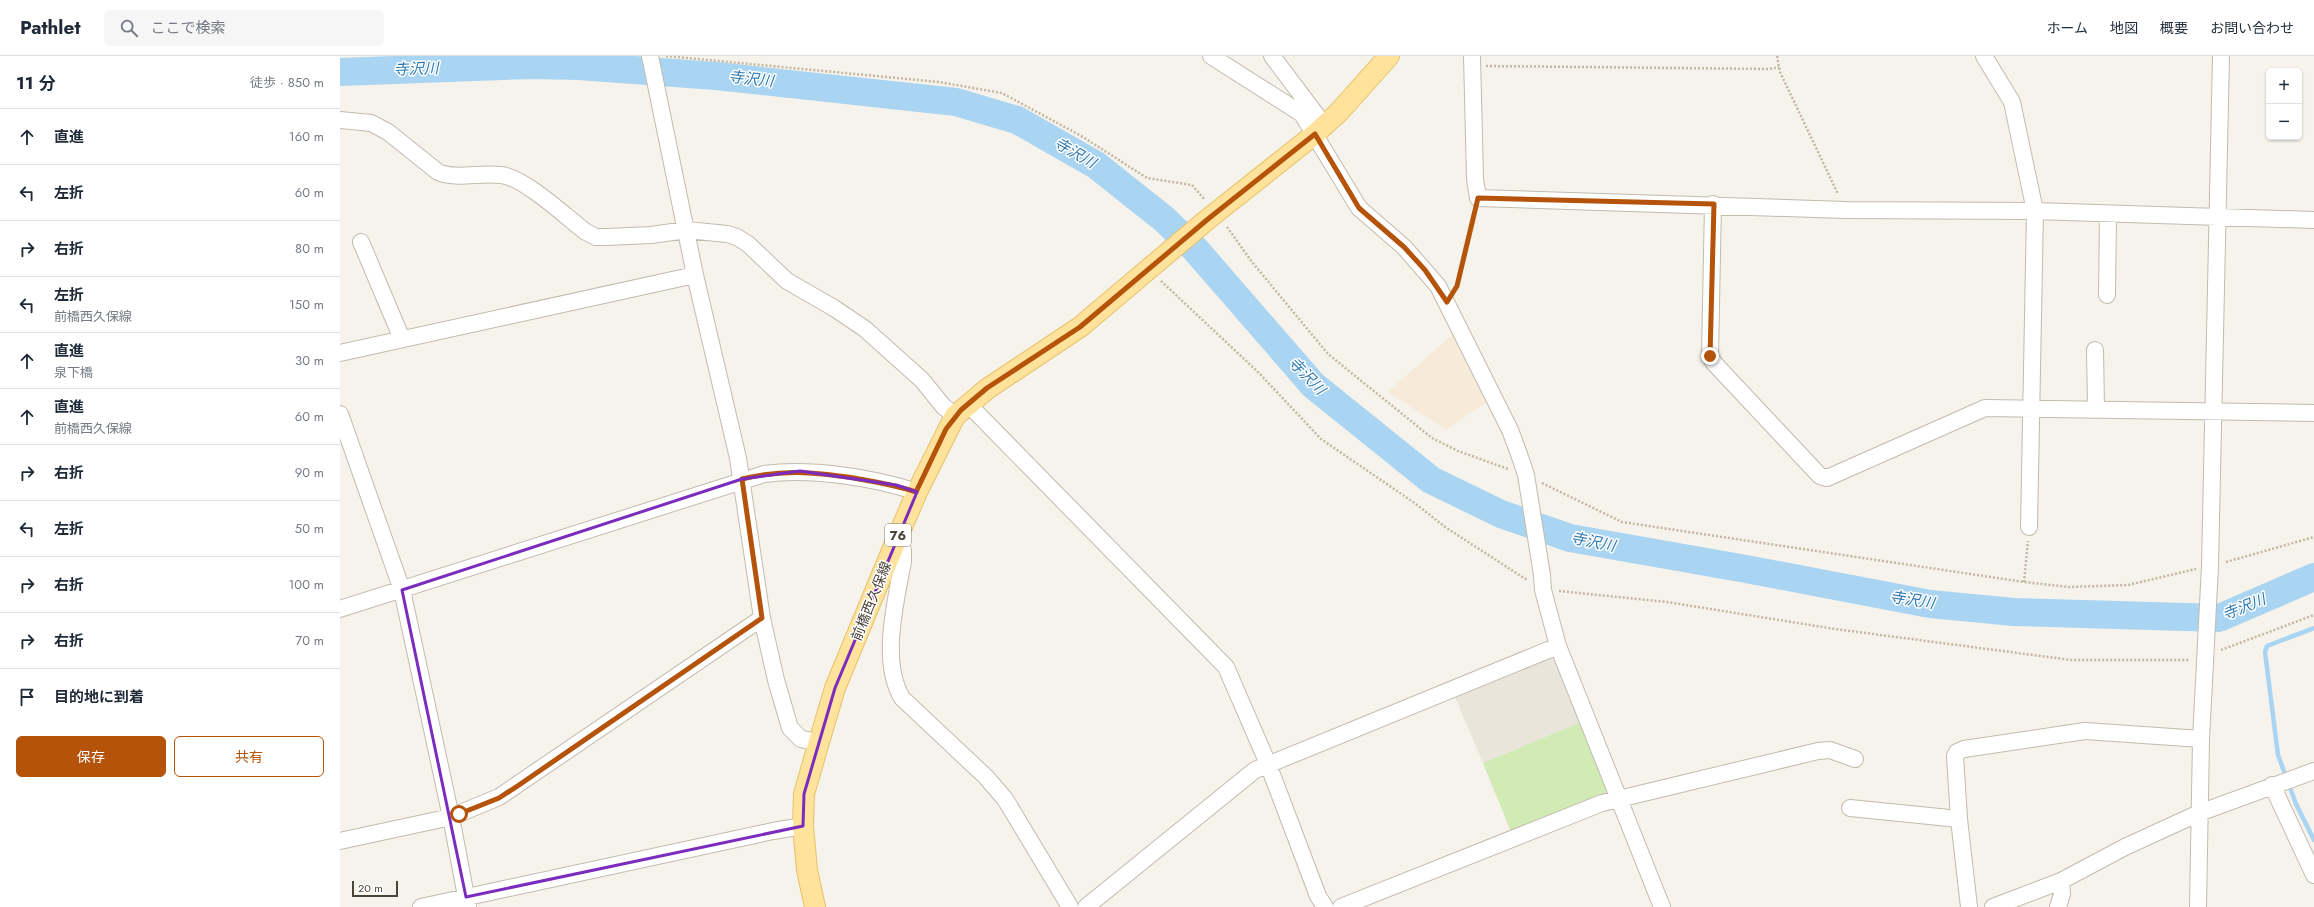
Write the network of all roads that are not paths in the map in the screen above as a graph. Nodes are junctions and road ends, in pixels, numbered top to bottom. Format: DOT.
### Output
graph roads {
  1 [pos="1211,56"];
  2 [pos="1272,56"];
  3 [pos="1389,56"];
  4 [pos="1984,56"];
  5 [pos="2221,56"];
  6 [pos="655,57"];
  7 [pos="1472,61"];
  8 [pos="340,120"];
  9 [pos="1320,130"];
  10 [pos="1714,204"];
  11 [pos="2035,211"];
  12 [pos="2108,214"];
  13 [pos="2218,218"];
  14 [pos="2314,220"];
  15 [pos="687,230"];
  16 [pos="361,242"];
  17 [pos="695,275"];
  18 [pos="2107,295"];
  19 [pos="402,339"];
  20 [pos="2096,350"];
  21 [pos="340,353"];
  22 [pos="2032,407"];
  23 [pos="2096,408"];
  24 [pos="961,410"];
  25 [pos="2213,411"];
  26 [pos="2314,413"];
  27 [pos="340,414"];
  28 [pos="742,479"];
  29 [pos="916,492"];
  30 [pos="2029,527"];
  31 [pos="898,536"];
  32 [pos="402,590"];
  33 [pos="340,609"];
  34 [pos="762,618"];
  35 [pos="1558,646"];
  36 [pos="2201,740"];
  37 [pos="818,742"];
  38 [pos="1855,759"];
  39 [pos="1268,764"];
  40 [pos="2314,771"];
  41 [pos="2272,785"];
  42 [pos="1619,798"];
  43 [pos="1850,808"];
  44 [pos="2199,813"];
  45 [pos="452,817"];
  46 [pos="1959,819"];
  47 [pos="803,826"];
  48 [pos="340,841"];
  49 [pos="2314,875"];
  50 [pos="2061,881"];
  51 [pos="467,902"];
  52 [pos="421,907"];
  53 [pos="815,907"];
  54 [pos="1070,907"];
  55 [pos="1086,907"];
  56 [pos="1325,907"];
  57 [pos="1341,907"];
  58 [pos="1662,907"];
  59 [pos="1969,907"];
  60 [pos="1993,907"];
  61 [pos="2058,907"];
  62 [pos="2198,907"];
  1 -- 9 [label="street"];
  2 -- 9 [label="street"];
  3 -- 9 [label="main road, 76"];
  4 -- 11 [label="street"];
  5 -- 13 [label="street"];
  6 -- 15 [label="street"];
  7 -- 10 [label="street"];
  8 -- 15 [label="street"];
  9 -- 24 [label="main road, 前橋西久保線 / 76"];
  9 -- 35 [label="street"];
  10 -- 11 [label="street"];
  10 -- 22 [label="street"];
  11 -- 12 [label="street"];
  11 -- 22 [label="street"];
  12 -- 13 [label="street"];
  12 -- 18 [label="street"];
  13 -- 14 [label="street"];
  13 -- 25 [label="street"];
  15 -- 17 [label="street"];
  15 -- 24 [label="street"];
  16 -- 19 [label="street"];
  17 -- 19 [label="street"];
  17 -- 28 [label="street"];
  19 -- 21 [label="street"];
  20 -- 23 [label="street"];
  22 -- 23 [label="street"];
  22 -- 30 [label="street"];
  23 -- 25 [label="street"];
  24 -- 29 [label="main road, 前橋西久保線 / 76"];
  24 -- 39 [label="street"];
  25 -- 26 [label="street"];
  25 -- 36 [label="street"];
  27 -- 32 [label="street"];
  28 -- 29 [label="street"];
  28 -- 32 [label="street"];
  28 -- 34 [label="street"];
  29 -- 31 [label="main road, 前橋西久保線 / 76"];
  31 -- 37 [label="main road, 前橋西久保線 / 76"];
  31 -- 54 [label="street"];
  32 -- 33 [label="street"];
  32 -- 45 [label="street"];
  34 -- 37 [label="street"];
  34 -- 45 [label="street"];
  35 -- 39 [label="street"];
  35 -- 42 [label="street"];
  36 -- 44 [label="street"];
  36 -- 46 [label="street"];
  37 -- 47 [label="main road, 前橋西久保線 / 76"];
  38 -- 42 [label="street"];
  39 -- 55 [label="street"];
  39 -- 56 [label="street"];
  40 -- 41 [label="street"];
  41 -- 44 [label="street"];
  41 -- 49 [label="street"];
  42 -- 57 [label="street"];
  42 -- 58 [label="street"];
  43 -- 46 [label="street"];
  44 -- 50 [label="street"];
  44 -- 62 [label="street"];
  45 -- 48 [label="street"];
  45 -- 51 [label="street"];
  46 -- 59 [label="street"];
  47 -- 51 [label="street"];
  47 -- 53 [label="main road, 前橋西久保線 / 76"];
  50 -- 60 [label="street"];
  50 -- 61 [label="street"];
  51 -- 52 [label="street"];
}
